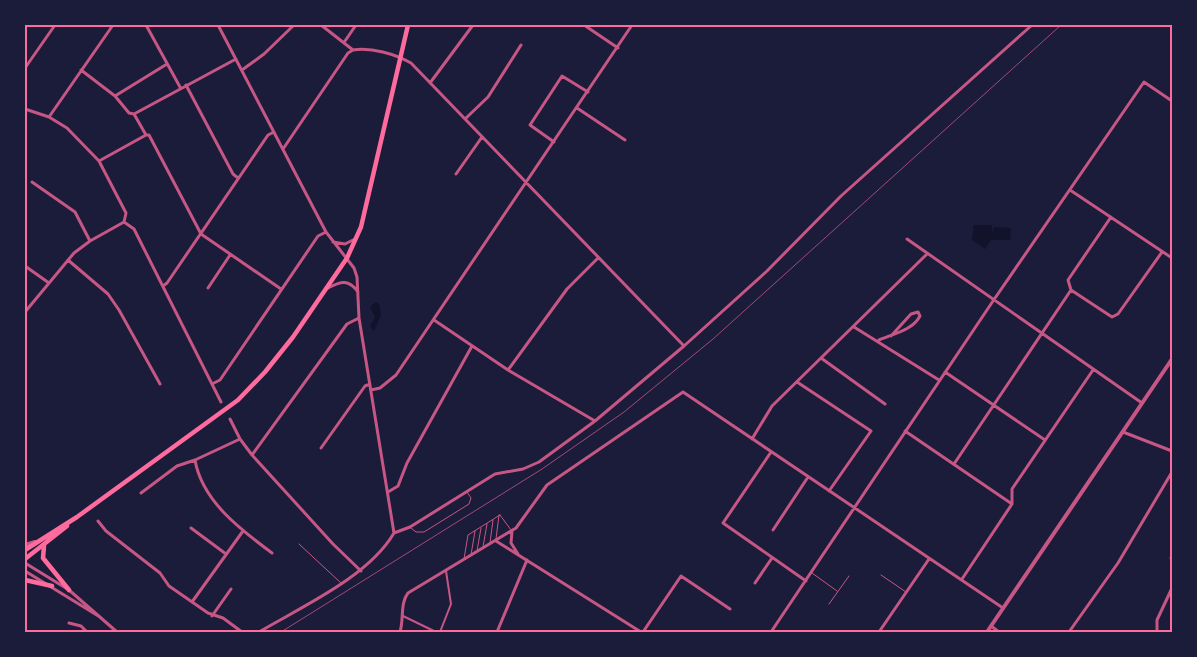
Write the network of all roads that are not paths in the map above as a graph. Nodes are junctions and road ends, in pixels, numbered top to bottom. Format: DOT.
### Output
graph roads {
  1 [pos="55,25"];
  2 [pos="113,25"];
  3 [pos="146,25"];
  4 [pos="218,25"];
  5 [pos="294,25"];
  6 [pos="321,25"];
  7 [pos="356,25"];
  8 [pos="408,25"];
  9 [pos="472,25"];
  10 [pos="584,25"];
  11 [pos="632,25"];
  12 [pos="1032,25"];
  13 [pos="345,41"];
  14 [pos="521,45"];
  15 [pos="618,48"];
  16 [pos="353,50"];
  17 [pos="401,57"];
  18 [pos="236,59"];
  19 [pos="167,64"];
  20 [pos="25,68"];
  21 [pos="82,70"];
  22 [pos="242,70"];
  23 [pos="430,83"];
  24 [pos="186,85"];
  25 [pos="180,88"];
  26 [pos="588,92"];
  27 [pos="115,96"];
  28 [pos="1172,101"];
  29 [pos="25,108"];
  30 [pos="577,108"];
  31 [pos="134,114"];
  32 [pos="49,117"];
  33 [pos="465,119"];
  34 [pos="274,132"];
  35 [pos="146,135"];
  36 [pos="482,137"];
  37 [pos="625,140"];
  38 [pos="554,142"];
  39 [pos="283,149"];
  40 [pos="99,161"];
  41 [pos="456,174"];
  42 [pos="238,178"];
  43 [pos="32,182"];
  44 [pos="526,183"];
  45 [pos="1070,190"];
  46 [pos="1111,217"];
  47 [pos="124,222"];
  48 [pos="326,232"];
  49 [pos="201,234"];
  50 [pos="357,238"];
  51 [pos="907,239"];
  52 [pos="90,240"];
  53 [pos="332,241"];
  54 [pos="1162,252"];
  55 [pos="927,254"];
  56 [pos="230,255"];
  57 [pos="348,258"];
  58 [pos="598,258"];
  59 [pos="1172,258"];
  60 [pos="68,260"];
  61 [pos="25,266"];
  62 [pos="49,283"];
  63 [pos="163,286"];
  64 [pos="208,288"];
  65 [pos="281,289"];
  66 [pos="327,289"];
  67 [pos="1071,290"];
  68 [pos="359,292"];
  69 [pos="993,300"];
  70 [pos="25,312"];
  71 [pos="359,318"];
  72 [pos="434,320"];
  73 [pos="854,327"];
  74 [pos="1041,335"];
  75 [pos="891,336"];
  76 [pos="879,341"];
  77 [pos="472,346"];
  78 [pos="684,346"];
  79 [pos="821,358"];
  80 [pos="1172,359"];
  81 [pos="508,370"];
  82 [pos="1093,370"];
  83 [pos="945,372"];
  84 [pos="939,380"];
  85 [pos="796,382"];
  86 [pos="160,384"];
  87 [pos="212,384"];
  88 [pos="370,384"];
  89 [pos="371,390"];
  90 [pos="221,402"];
  91 [pos="1142,403"];
  92 [pos="885,404"];
  93 [pos="994,406"];
  94 [pos="230,419"];
  95 [pos="595,421"];
  96 [pos="905,431"];
  97 [pos="1123,432"];
  98 [pos="240,439"];
  99 [pos="752,439"];
  100 [pos="1045,440"];
  101 [pos="321,448"];
  102 [pos="1172,451"];
  103 [pos="771,452"];
  104 [pos="252,455"];
  105 [pos="195,460"];
  106 [pos="954,464"];
  107 [pos="1172,472"];
  108 [pos="808,477"];
  109 [pos="829,491"];
  110 [pos="141,492"];
  111 [pos="388,492"];
  112 [pos="467,492"];
  113 [pos="1012,504"];
  114 [pos="853,508"];
  115 [pos="500,514"];
  116 [pos="77,517"];
  117 [pos="493,519"];
  118 [pos="98,521"];
  119 [pos="487,523"];
  120 [pos="410,527"];
  121 [pos="481,527"];
  122 [pos="191,528"];
  123 [pos="773,530"];
  124 [pos="475,531"];
  125 [pos="512,531"];
  126 [pos="243,532"];
  127 [pos="394,532"];
  128 [pos="496,540"];
  129 [pos="38,541"];
  130 [pos="300,544"];
  131 [pos="490,544"];
  132 [pos="44,545"];
  133 [pos="25,546"];
  134 [pos="483,547"];
  135 [pos="25,550"];
  136 [pos="477,551"];
  137 [pos="272,553"];
  138 [pos="226,554"];
  139 [pos="518,554"];
  140 [pos="471,555"];
  141 [pos="772,558"];
  142 [pos="464,559"];
  143 [pos="929,559"];
  144 [pos="527,560"];
  145 [pos="25,561"];
  146 [pos="446,569"];
  147 [pos="25,571"];
  148 [pos="361,571"];
  149 [pos="811,573"];
  150 [pos="881,575"];
  151 [pos="849,576"];
  152 [pos="25,580"];
  153 [pos="962,580"];
  154 [pos="806,581"];
  155 [pos="755,582"];
  156 [pos="341,583"];
  157 [pos="52,586"];
  158 [pos="1172,588"];
  159 [pos="231,589"];
  160 [pos="69,590"];
  161 [pos="838,591"];
  162 [pos="907,593"];
  163 [pos="192,602"];
  164 [pos="829,604"];
  165 [pos="1003,608"];
  166 [pos="730,609"];
  167 [pos="212,616"];
  168 [pos="404,616"];
  169 [pos="106,622"];
  170 [pos="69,623"];
  171 [pos="991,626"];
  172 [pos="87,632"];
  173 [pos="117,632"];
  174 [pos="242,632"];
  175 [pos="259,632"];
  176 [pos="400,632"];
  177 [pos="436,632"];
  178 [pos="440,632"];
  179 [pos="498,632"];
  180 [pos="642,632"];
  181 [pos="771,632"];
  182 [pos="879,632"];
  183 [pos="987,632"];
  184 [pos="999,632"];
  185 [pos="1069,632"];
  186 [pos="1157,632"];
  1 -- 20 [label="street"];
  2 -- 21 [label="street"];
  3 -- 19 [label="street"];
  4 -- 18 [label="street"];
  5 -- 22 [label="street"];
  6 -- 13 [label="street"];
  7 -- 13 [label="street"];
  8 -- 17 [label="main road"];
  9 -- 23 [label="street"];
  10 -- 15 [label="street"];
  11 -- 15 [label="street"];
  12 -- 78 [label="street"];
  13 -- 16 [label="street"];
  14 -- 33 [label="street"];
  15 -- 26 [label="street"];
  16 -- 17 [label="street"];
  16 -- 39 [label="street"];
  17 -- 23 [label="street"];
  17 -- 50 [label="main road"];
  18 -- 22 [label="street"];
  18 -- 24 [label="street"];
  19 -- 25 [label="street"];
  19 -- 27 [label="street"];
  21 -- 27 [label="street"];
  21 -- 32 [label="street"];
  22 -- 34 [label="street"];
  23 -- 33 [label="street"];
  24 -- 25 [label="street"];
  24 -- 42 [label="street"];
  25 -- 31 [label="street"];
  26 -- 30 [label="street"];
  26 -- 38 [label="street"];
  27 -- 31 [label="street"];
  28 -- 45 [label="street"];
  29 -- 32 [label="street"];
  30 -- 37 [label="street"];
  30 -- 38 [label="street"];
  31 -- 35 [label="street"];
  32 -- 40 [label="street"];
  33 -- 36 [label="street"];
  34 -- 39 [label="street"];
  34 -- 42 [label="street"];
  35 -- 40 [label="street"];
  35 -- 49 [label="street"];
  36 -- 41 [label="street"];
  36 -- 44 [label="street"];
  38 -- 44 [label="street"];
  39 -- 48 [label="street"];
  40 -- 47 [label="street"];
  42 -- 49 [label="street"];
  43 -- 52 [label="street"];
  44 -- 58 [label="street"];
  44 -- 72 [label="street"];
  45 -- 46 [label="street"];
  45 -- 69 [label="street"];
  46 -- 54 [label="street"];
  46 -- 67 [label="street"];
  47 -- 52 [label="street"];
  47 -- 63 [label="street"];
  48 -- 53 [label="street"];
  48 -- 65 [label="street"];
  49 -- 56 [label="street"];
  49 -- 63 [label="street"];
  50 -- 53 [label="street"];
  50 -- 57 [label="main road"];
  51 -- 55 [label="street"];
  52 -- 60 [label="street"];
  53 -- 57 [label="street"];
  54 -- 59 [label="street"];
  54 -- 67 [label="street"];
  55 -- 69 [label="street"];
  55 -- 73 [label="street"];
  56 -- 64 [label="street"];
  56 -- 65 [label="street"];
  57 -- 66 [label="main road"];
  57 -- 68 [label="street"];
  58 -- 78 [label="street"];
  58 -- 81 [label="street"];
  60 -- 62 [label="street"];
  60 -- 86 [label="street"];
  61 -- 62 [label="street"];
  62 -- 70 [label="street"];
  63 -- 87 [label="street"];
  65 -- 87 [label="street"];
  66 -- 68 [label="street"];
  66 -- 116 [label="main road"];
  67 -- 74 [label="street"];
  68 -- 71 [label="street"];
  69 -- 74 [label="street"];
  69 -- 83 [label="street"];
  71 -- 88 [label="street"];
  71 -- 104 [label="street"];
  72 -- 77 [label="street"];
  72 -- 89 [label="street"];
  73 -- 76 [label="street"];
  73 -- 79 [label="street"];
  74 -- 82 [label="street"];
  74 -- 93 [label="street"];
  75 -- 75 [label="street"];
  75 -- 76 [label="street"];
  76 -- 84 [label="street"];
  77 -- 81 [label="street"];
  77 -- 111 [label="street"];
  78 -- 95 [label="street"];
  79 -- 85 [label="street"];
  79 -- 92 [label="street"];
  80 -- 91 [label="street"];
  81 -- 95 [label="street"];
  82 -- 91 [label="street"];
  82 -- 100 [label="street"];
  83 -- 84 [label="street"];
  83 -- 93 [label="street"];
  84 -- 96 [label="street"];
  85 -- 99 [label="street"];
  85 -- 109 [label="street"];
  87 -- 90 [label="street"];
  88 -- 89 [label="street"];
  88 -- 101 [label="street"];
  89 -- 111 [label="street"];
  91 -- 97 [label="street"];
  93 -- 100 [label="street"];
  93 -- 106 [label="street"];
  94 -- 98 [label="street"];
  95 -- 112 [label="street"];
  96 -- 106 [label="street"];
  96 -- 114 [label="street"];
  97 -- 102 [label="street"];
  97 -- 165 [label="street"];
  98 -- 104 [label="street"];
  98 -- 105 [label="street"];
  99 -- 103 [label="street"];
  99 -- 125 [label="street"];
  100 -- 113 [label="street"];
  103 -- 108 [label="street"];
  103 -- 141 [label="street"];
  104 -- 148 [label="street"];
  105 -- 110 [label="street"];
  105 -- 126 [label="street"];
  106 -- 113 [label="street"];
  107 -- 185 [label="street"];
  108 -- 109 [label="street"];
  108 -- 123 [label="street"];
  109 -- 114 [label="street"];
  111 -- 127 [label="street"];
  112 -- 120 [label="street"];
  112 -- 120 [label="lane"];
  113 -- 153 [label="street"];
  114 -- 143 [label="street"];
  114 -- 149 [label="street"];
  115 -- 117 [label="lane"];
  115 -- 125 [label="lane"];
  115 -- 128 [label="lane"];
  116 -- 129 [label="main road"];
  116 -- 132 [label="main road"];
  117 -- 119 [label="lane"];
  117 -- 131 [label="lane"];
  118 -- 163 [label="street"];
  119 -- 121 [label="lane"];
  119 -- 134 [label="lane"];
  120 -- 127 [label="street"];
  121 -- 124 [label="lane"];
  121 -- 136 [label="lane"];
  122 -- 138 [label="street"];
  124 -- 140 [label="lane"];
  124 -- 142 [label="lane"];
  125 -- 128 [label="street"];
  125 -- 139 [label="street"];
  126 -- 137 [label="street"];
  126 -- 138 [label="street"];
  127 -- 148 [label="street"];
  128 -- 131 [label="street"];
  128 -- 139 [label="street"];
  129 -- 133 [label="street"];
  129 -- 135 [label="main road"];
  130 -- 156 [label="lane"];
  131 -- 134 [label="street"];
  132 -- 145 [label="main road"];
  132 -- 160 [label="main road"];
  134 -- 136 [label="street"];
  136 -- 140 [label="street"];
  138 -- 163 [label="street"];
  139 -- 144 [label="street"];
  140 -- 142 [label="street"];
  141 -- 154 [label="street"];
  141 -- 155 [label="street"];
  142 -- 146 [label="street"];
  143 -- 153 [label="street"];
  143 -- 162 [label="street"];
  144 -- 179 [label="street"];
  144 -- 180 [label="street"];
  145 -- 160 [label="street"];
  146 -- 168 [label="street"];
  146 -- 178 [label="street"];
  147 -- 157 [label="street"];
  148 -- 156 [label="street"];
  149 -- 154 [label="street"];
  149 -- 161 [label="lane"];
  150 -- 162 [label="lane"];
  151 -- 161 [label="lane"];
  152 -- 157 [label="main road"];
  153 -- 165 [label="street"];
  154 -- 181 [label="street"];
  156 -- 175 [label="street"];
  157 -- 169 [label="street"];
  158 -- 186 [label="street"];
  159 -- 167 [label="street"];
  160 -- 169 [label="street"];
  161 -- 164 [label="lane"];
  162 -- 182 [label="street"];
  163 -- 167 [label="street"];
  165 -- 171 [label="street"];
  166 -- 180 [label="street"];
  167 -- 174 [label="street"];
  168 -- 176 [label="street"];
  168 -- 177 [label="street"];
  169 -- 173 [label="street"];
  170 -- 172 [label="street"];
  171 -- 183 [label="street"];
  171 -- 184 [label="street"];
}
